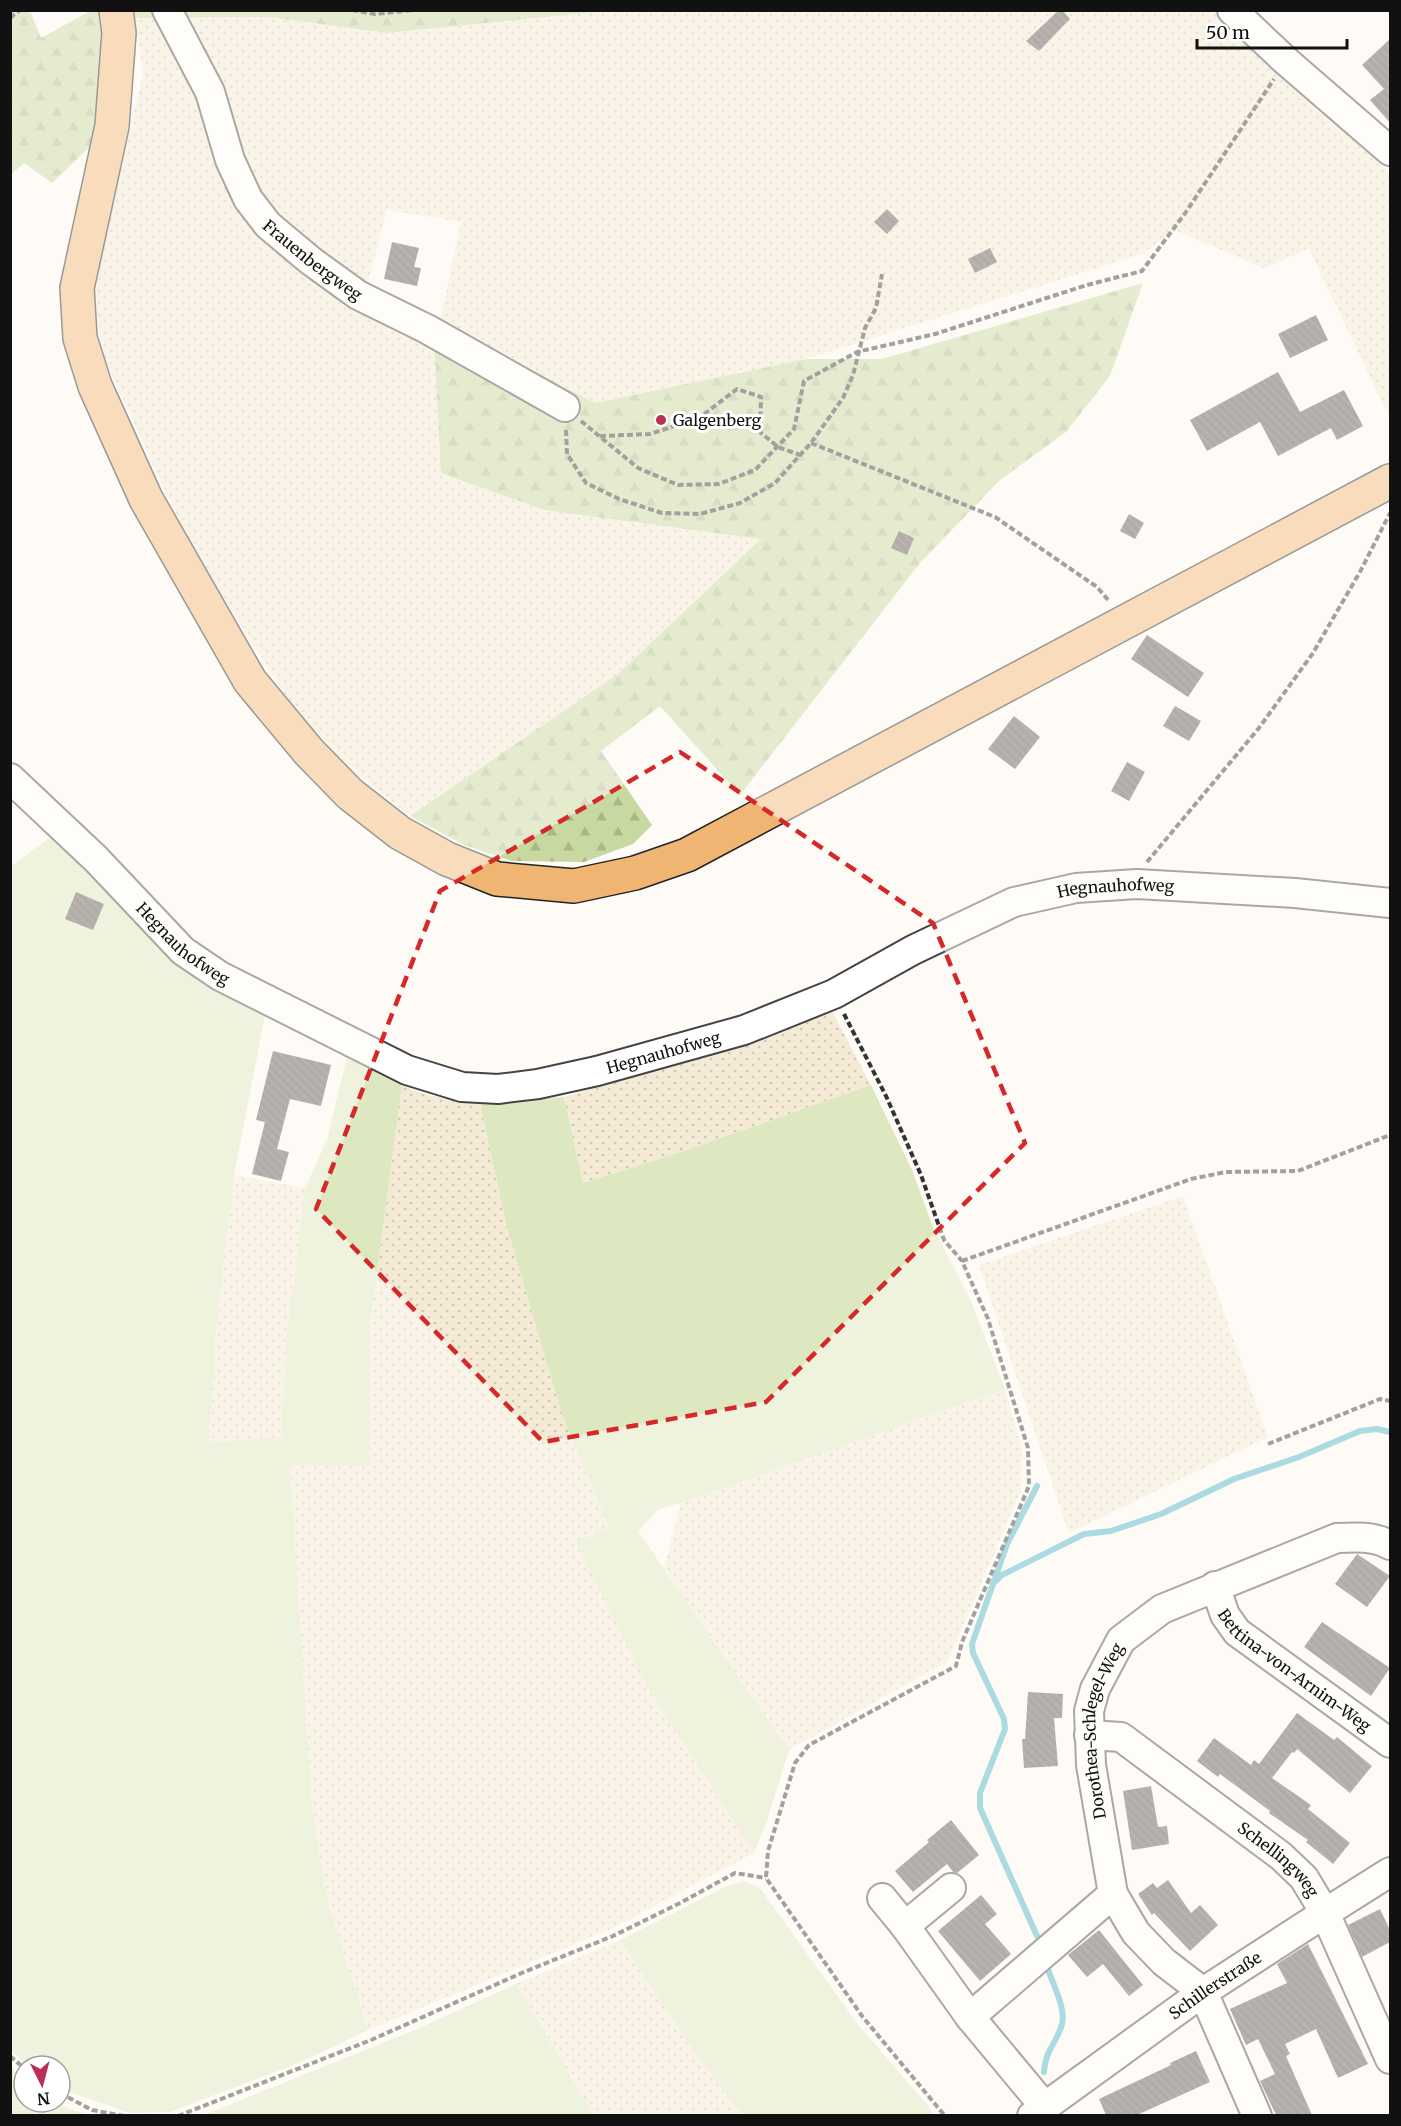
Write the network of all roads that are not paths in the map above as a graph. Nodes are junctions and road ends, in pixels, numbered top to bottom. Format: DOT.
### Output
graph roads {
  1 [pos="116,10"];
  2 [pos="167,10"];
  3 [pos="1235,13"];
  4 [pos="1390,151"];
  5 [pos="565,408"];
  6 [pos="1390,481"];
  7 [pos="10,778"];
  8 [pos="1390,903"];
  9 [pos="1390,1545"];
  10 [pos="1215,1586"];
  11 [pos="1089,1735"];
  12 [pos="1390,1743"];
  13 [pos="1390,1872"];
  14 [pos="951,1888"];
  15 [pos="1113,1894"];
  16 [pos="882,1898"];
  17 [pos="1325,1912"];
  18 [pos="905,1926"];
  19 [pos="1203,1992"];
  20 [pos="970,2018"];
  21 [pos="1390,2060"];
  22 [pos="1038,2111"];
  23 [pos="1257,2115"];
  1 -- 6 [label="main road"];
  2 -- 5 [label="street, Frauenbergweg"];
  3 -- 4 [label="street"];
  7 -- 8 [label="street, Hegnauhofweg"];
  9 -- 10 [label="street, Dorothea-Schlegel-Weg"];
  10 -- 11 [label="street, Dorothea-Schlegel-Weg"];
  10 -- 12 [label="street, Bettina-von-Arnim-Weg"];
  11 -- 15 [label="street, Dorothea-Schlegel-Weg"];
  11 -- 17 [label="street, Schellingweg"];
  13 -- 17 [label="street, Schillerstraße"];
  14 -- 18 [label="street"];
  15 -- 19 [label="street"];
  15 -- 20 [label="street"];
  16 -- 18 [label="street"];
  17 -- 19 [label="street, Schillerstraße"];
  17 -- 21 [label="street, Schellingweg"];
  18 -- 20 [label="street"];
  19 -- 22 [label="street, Schillerstraße"];
  19 -- 23 [label="street"];
  20 -- 22 [label="street"];
}
